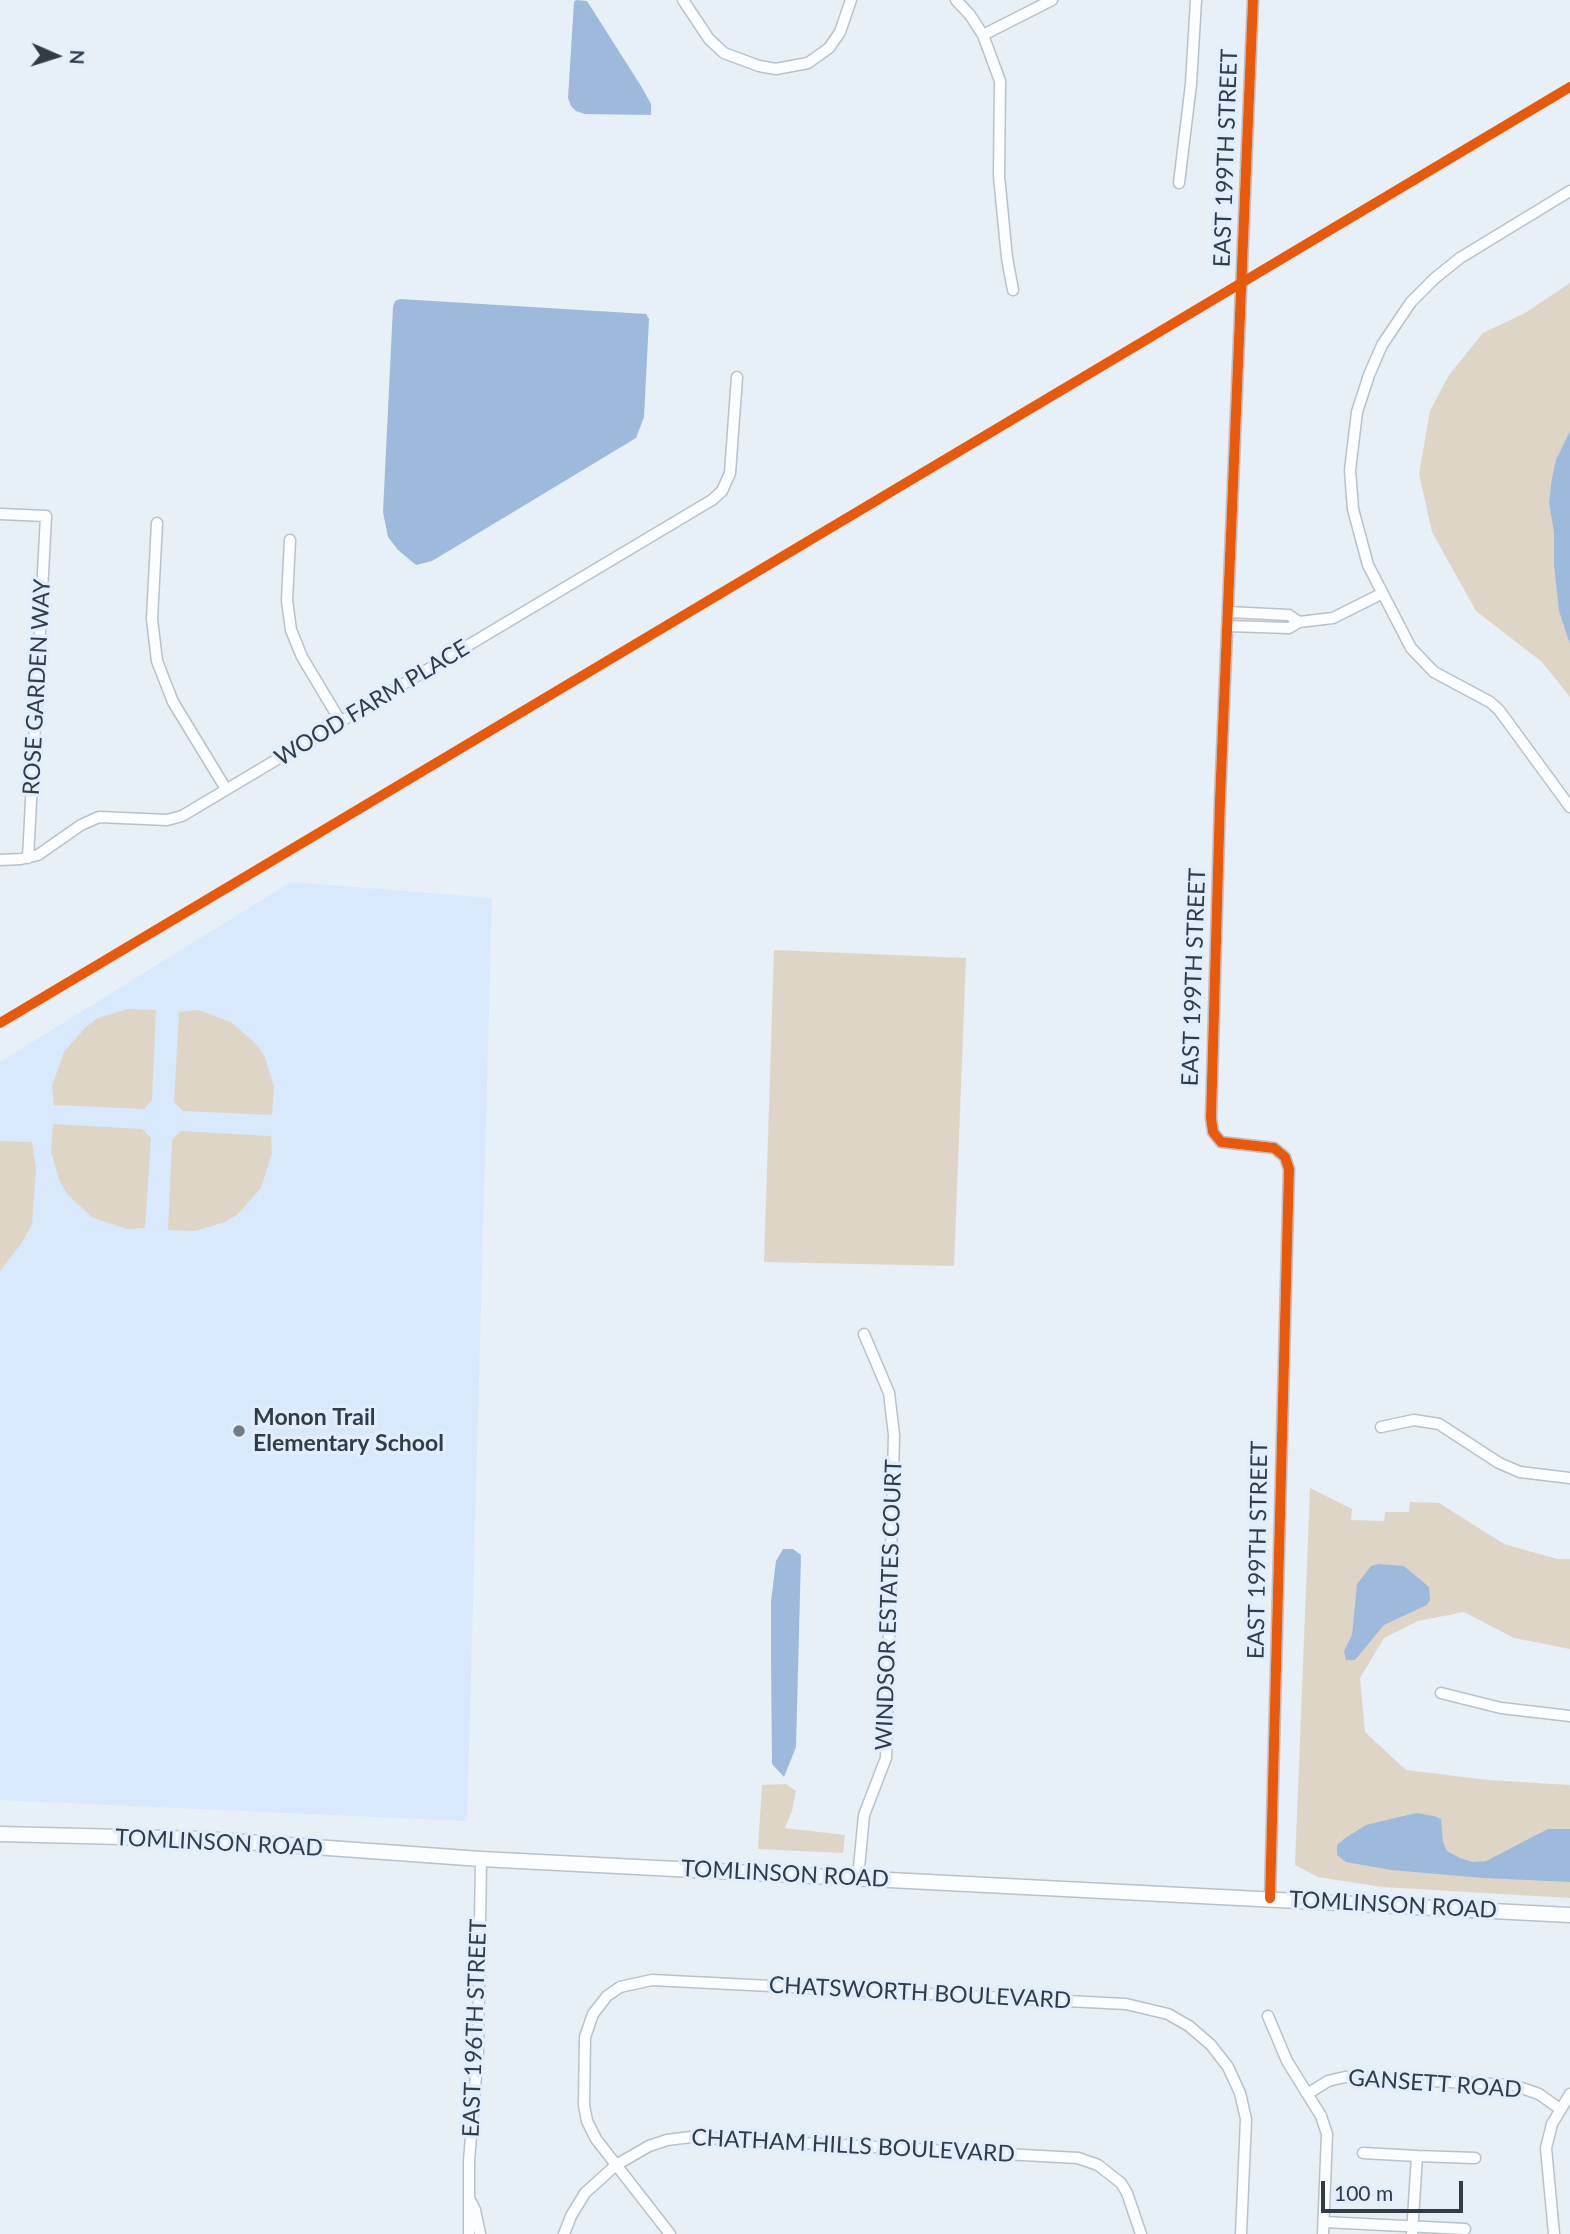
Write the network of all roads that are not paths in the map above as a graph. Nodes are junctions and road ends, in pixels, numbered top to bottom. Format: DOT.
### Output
graph roads {
  1 [pos="682,0"];
  2 [pos="851,0"];
  3 [pos="956,0"];
  4 [pos="1052,0"];
  5 [pos="1196,0"];
  6 [pos="1253,0"];
  7 [pos="983,35"];
  8 [pos="1179,183"];
  9 [pos="1570,191"];
  10 [pos="1013,290"];
  11 [pos="737,377"];
  12 [pos="0,514"];
  13 [pos="157,523"];
  14 [pos="290,540"];
  15 [pos="1381,594"];
  16 [pos="1228,612"];
  17 [pos="1299,622"];
  18 [pos="1228,626"];
  19 [pos="341,722"];
  20 [pos="226,789"];
  21 [pos="1570,807"];
  22 [pos="28,858"];
  23 [pos="0,860"];
  24 [pos="864,1334"];
  25 [pos="1381,1427"];
  26 [pos="1570,1478"];
  27 [pos="1441,1693"];
  28 [pos="1570,1716"];
  29 [pos="0,1834"];
  30 [pos="481,1859"];
  31 [pos="858,1878"];
  32 [pos="1270,1898"];
  33 [pos="1570,1915"];
  34 [pos="1268,2016"];
  35 [pos="1308,2093"];
  36 [pos="1570,2094"];
  37 [pos="1560,2109"];
  38 [pos="1363,2153"];
  39 [pos="1416,2156"];
  40 [pos="1475,2158"];
  41 [pos="616,2165"];
  42 [pos="469,2198"];
  43 [pos="1324,2222"];
  44 [pos="1465,2229"];
  45 [pos="1412,2230"];
  46 [pos="469,2234"];
  47 [pos="481,2234"];
  48 [pos="564,2234"];
  49 [pos="670,2234"];
  50 [pos="1141,2234"];
  51 [pos="1241,2234"];
  52 [pos="1323,2234"];
  53 [pos="1554,2234"];
  1 -- 2 [label="street"];
  3 -- 7 [label="street"];
  4 -- 7 [label="street"];
  5 -- 8 [label="street"];
  6 -- 16 [label="street, EAST 199TH STREET"];
  7 -- 10 [label="street"];
  9 -- 15 [label="street"];
  11 -- 19 [label="street, WOOD FARM PLACE"];
  12 -- 22 [label="street, ROSE GARDEN WAY"];
  13 -- 20 [label="street"];
  14 -- 19 [label="street"];
  15 -- 17 [label="street"];
  15 -- 21 [label="street"];
  16 -- 17 [label="street"];
  16 -- 18 [label="street, EAST 199TH STREET"];
  17 -- 18 [label="street"];
  18 -- 32 [label="street, EAST 199TH STREET"];
  19 -- 20 [label="street, WOOD FARM PLACE"];
  20 -- 22 [label="street, WOOD FARM PLACE"];
  22 -- 23 [label="street, WOOD FARM PLACE"];
  24 -- 31 [label="street, WINDSOR ESTATES COURT"];
  25 -- 26 [label="street"];
  27 -- 28 [label="street"];
  29 -- 30 [label="street, TOMLINSON ROAD"];
  30 -- 31 [label="street, TOMLINSON ROAD"];
  30 -- 42 [label="street, EAST 196TH STREET"];
  31 -- 32 [label="street, TOMLINSON ROAD"];
  32 -- 33 [label="street, TOMLINSON ROAD"];
  34 -- 35 [label="street"];
  35 -- 37 [label="street, GANSETT ROAD"];
  35 -- 43 [label="street"];
  36 -- 37 [label="street"];
  37 -- 53 [label="street"];
  38 -- 39 [label="street"];
  39 -- 40 [label="street"];
  39 -- 45 [label="street"];
  41 -- 48 [label="street, CHATHAM HILLS BOULEVARD"];
  41 -- 49 [label="street, CHATSWORTH BOULEVARD"];
  41 -- 50 [label="street, CHATHAM HILLS BOULEVARD"];
  41 -- 51 [label="street, CHATSWORTH BOULEVARD"];
  42 -- 46 [label="street, EAST 196TH STREET"];
  42 -- 47 [label="street, EAST 196TH STREET"];
  43 -- 45 [label="street"];
  43 -- 52 [label="street"];
  44 -- 45 [label="street"];
}
